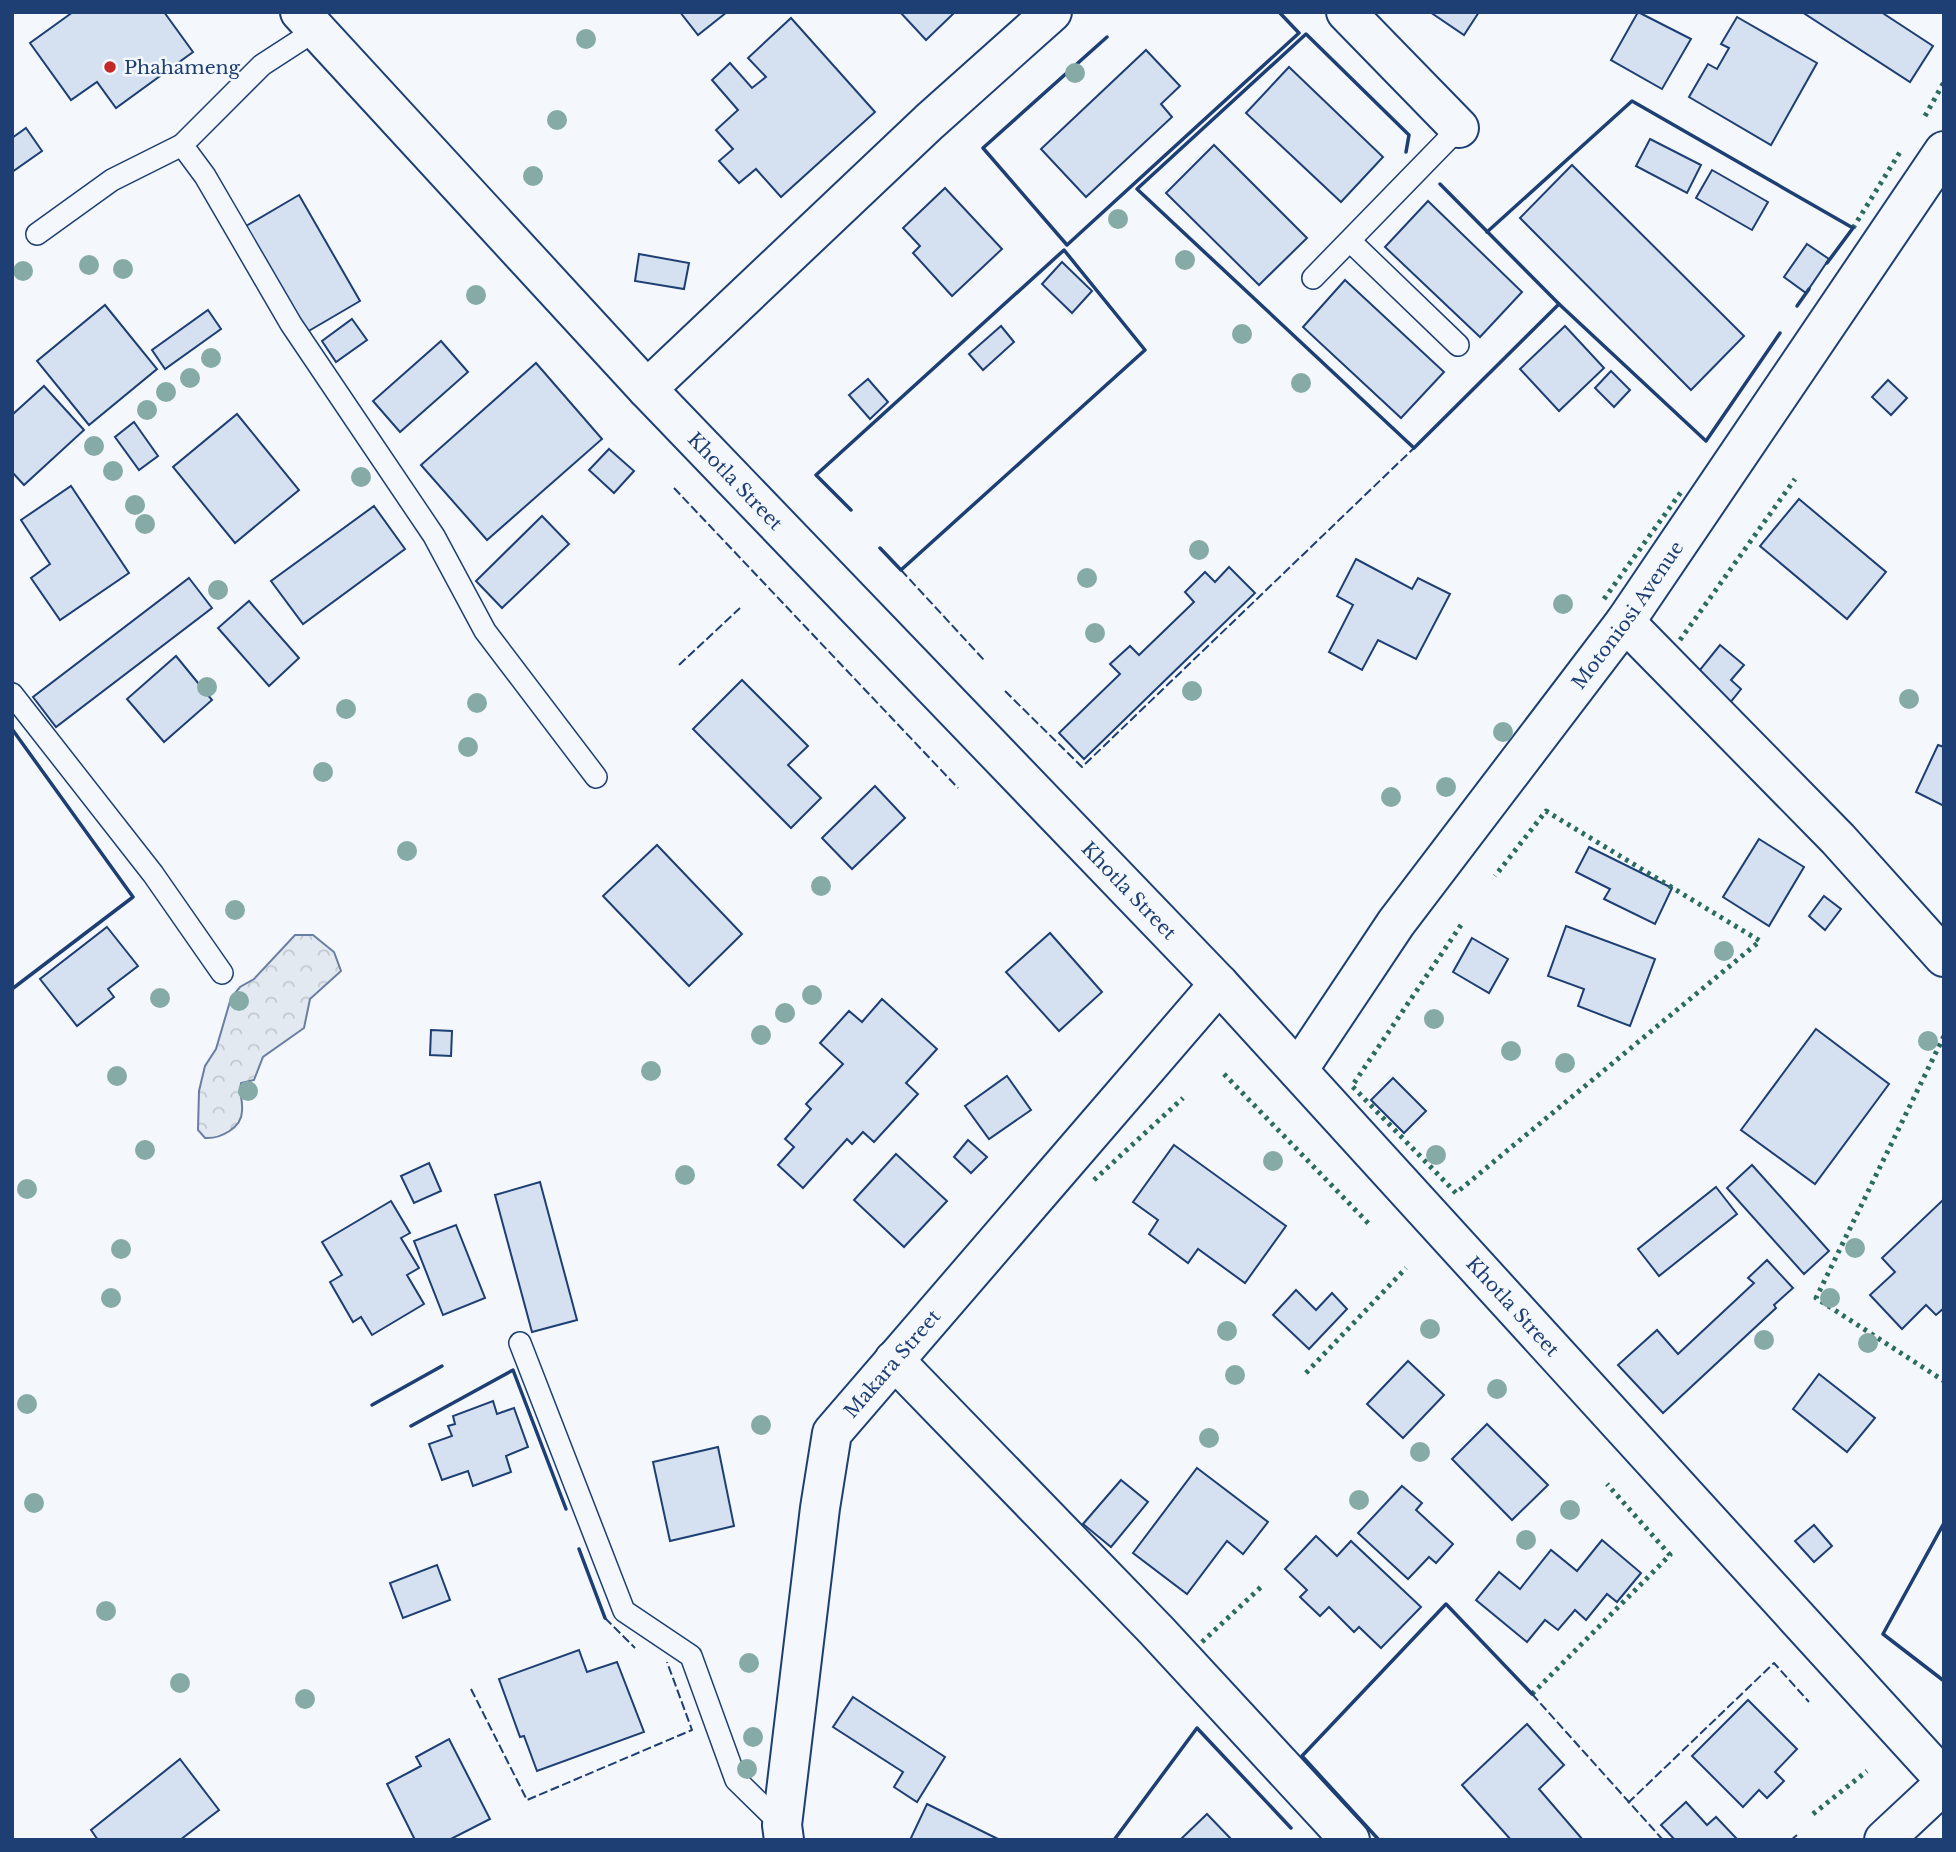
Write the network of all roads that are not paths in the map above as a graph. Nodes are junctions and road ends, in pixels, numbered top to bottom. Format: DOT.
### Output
graph roads {
  1 [pos="1052,12"];
  2 [pos="1346,12"];
  3 [pos="308,21"];
  4 [pos="1460,128"];
  5 [pos="182,145"];
  6 [pos="1944,151"];
  7 [pos="37,234"];
  8 [pos="1350,241"];
  9 [pos="1313,278"];
  10 [pos="1458,345"];
  11 [pos="647,388"];
  12 [pos="1625,622"];
  13 [pos="12,694"];
  14 [pos="596,777"];
  15 [pos="1944,957"];
  16 [pos="222,973"];
  17 [pos="1219,984"];
  18 [pos="1298,1070"];
  19 [pos="520,1343"];
  20 [pos="894,1360"];
  21 [pos="1944,1782"];
  22 [pos="783,1832"];
  23 [pos="1350,1840"];
  24 [pos="1884,1840"];
  1 -- 11 [label="street"];
  2 -- 4 [label="street"];
  3 -- 5 [label="lane"];
  3 -- 11 [label="street, Khotla Street"];
  4 -- 8 [label="lane"];
  5 -- 7 [label="lane"];
  5 -- 14 [label="lane"];
  6 -- 12 [label="street, Motoniosi Avenue"];
  8 -- 9 [label="lane"];
  8 -- 10 [label="lane"];
  11 -- 17 [label="street, Khotla Street"];
  12 -- 15 [label="street"];
  12 -- 18 [label="street, Motoniosi Avenue"];
  13 -- 16 [label="lane"];
  17 -- 18 [label="street, Khotla Street"];
  17 -- 20 [label="street, Makara Street"];
  18 -- 21 [label="street, Khotla Street"];
  19 -- 22 [label="lane"];
  20 -- 22 [label="street, Makara Street"];
  20 -- 23 [label="street"];
  21 -- 24 [label="street"];
}
